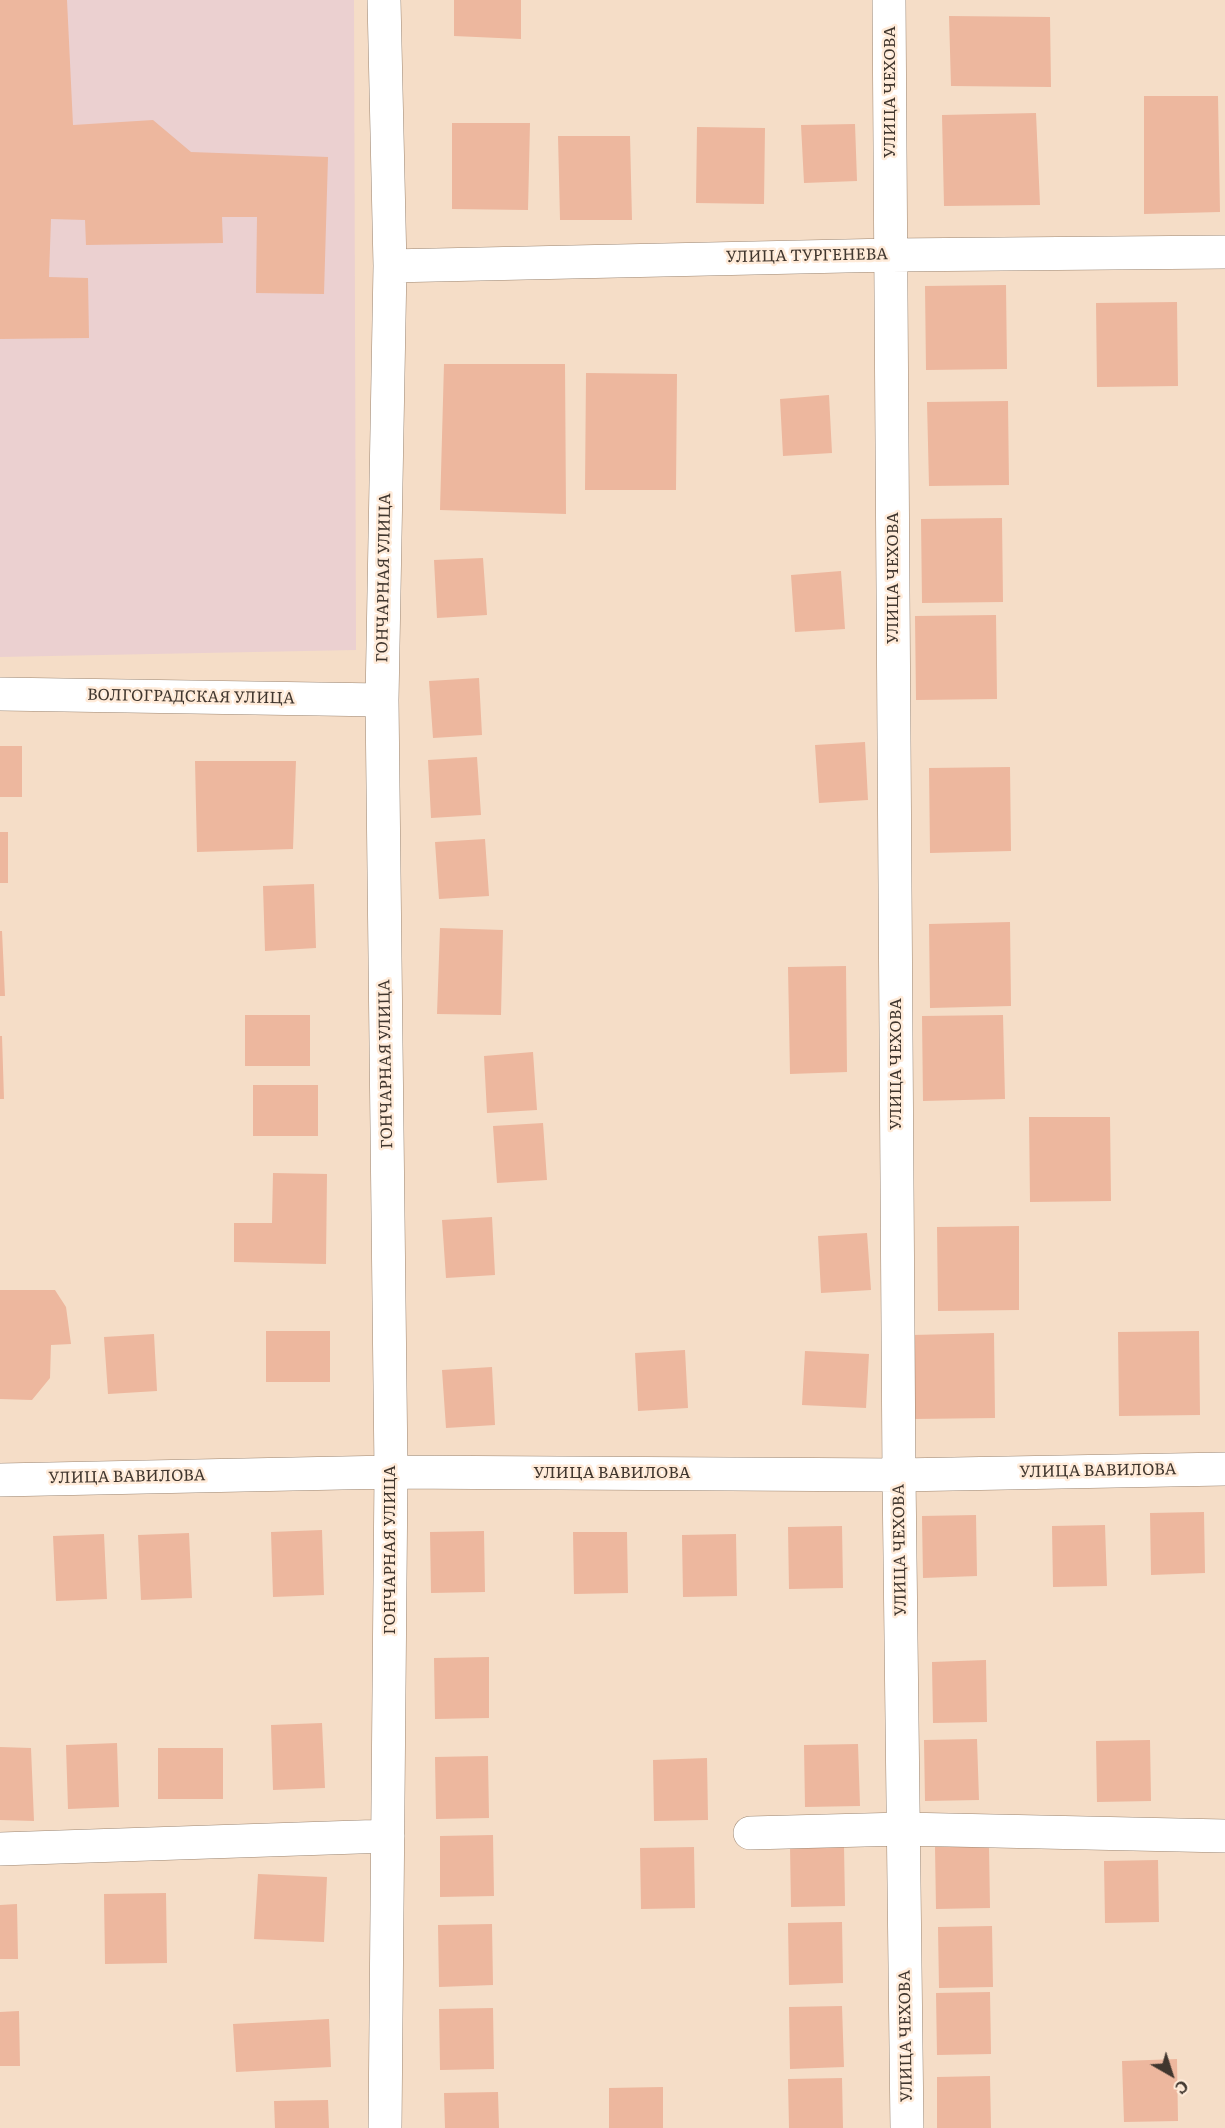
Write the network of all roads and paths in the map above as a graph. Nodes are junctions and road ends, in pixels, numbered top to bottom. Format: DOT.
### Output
graph roads {
  1 [pos="384,0"];
  2 [pos="889,0"];
  3 [pos="1225,252"];
  4 [pos="891,255"];
  5 [pos="390,266"];
  6 [pos="0,694"];
  7 [pos="382,700"];
  8 [pos="1225,1469"];
  9 [pos="391,1472"];
  10 [pos="899,1475"];
  11 [pos="0,1480"];
  12 [pos="903,1829"];
  13 [pos="750,1833"];
  14 [pos="388,1836"];
  15 [pos="1225,1836"];
  16 [pos="0,1849"];
  17 [pos="385,2128"];
  18 [pos="907,2128"];
  1 -- 5 [label="street, ГОНЧАРНАЯ УЛИЦА"];
  2 -- 4 [label="street, УЛИЦА ЧЕХОВА"];
  3 -- 4 [label="street, УЛИЦА ТУРГЕНЕВА"];
  4 -- 5 [label="street, УЛИЦА ТУРГЕНЕВА"];
  4 -- 10 [label="street, УЛИЦА ЧЕХОВА"];
  5 -- 7 [label="street, ГОНЧАРНАЯ УЛИЦА"];
  6 -- 7 [label="street, ВОЛГОГРАДСКАЯ УЛИЦА"];
  7 -- 9 [label="street, ГОНЧАРНАЯ УЛИЦА"];
  8 -- 10 [label="street, УЛИЦА ВАВИЛОВА"];
  9 -- 10 [label="street, УЛИЦА ВАВИЛОВА"];
  9 -- 11 [label="street, УЛИЦА ВАВИЛОВА"];
  9 -- 14 [label="street, ГОНЧАРНАЯ УЛИЦА"];
  10 -- 12 [label="street, УЛИЦА ЧЕХОВА"];
  12 -- 13 [label="street"];
  12 -- 15 [label="street"];
  12 -- 18 [label="street, УЛИЦА ЧЕХОВА"];
  14 -- 16 [label="street"];
  14 -- 17 [label="street, ГОНЧАРНАЯ УЛИЦА"];
}
